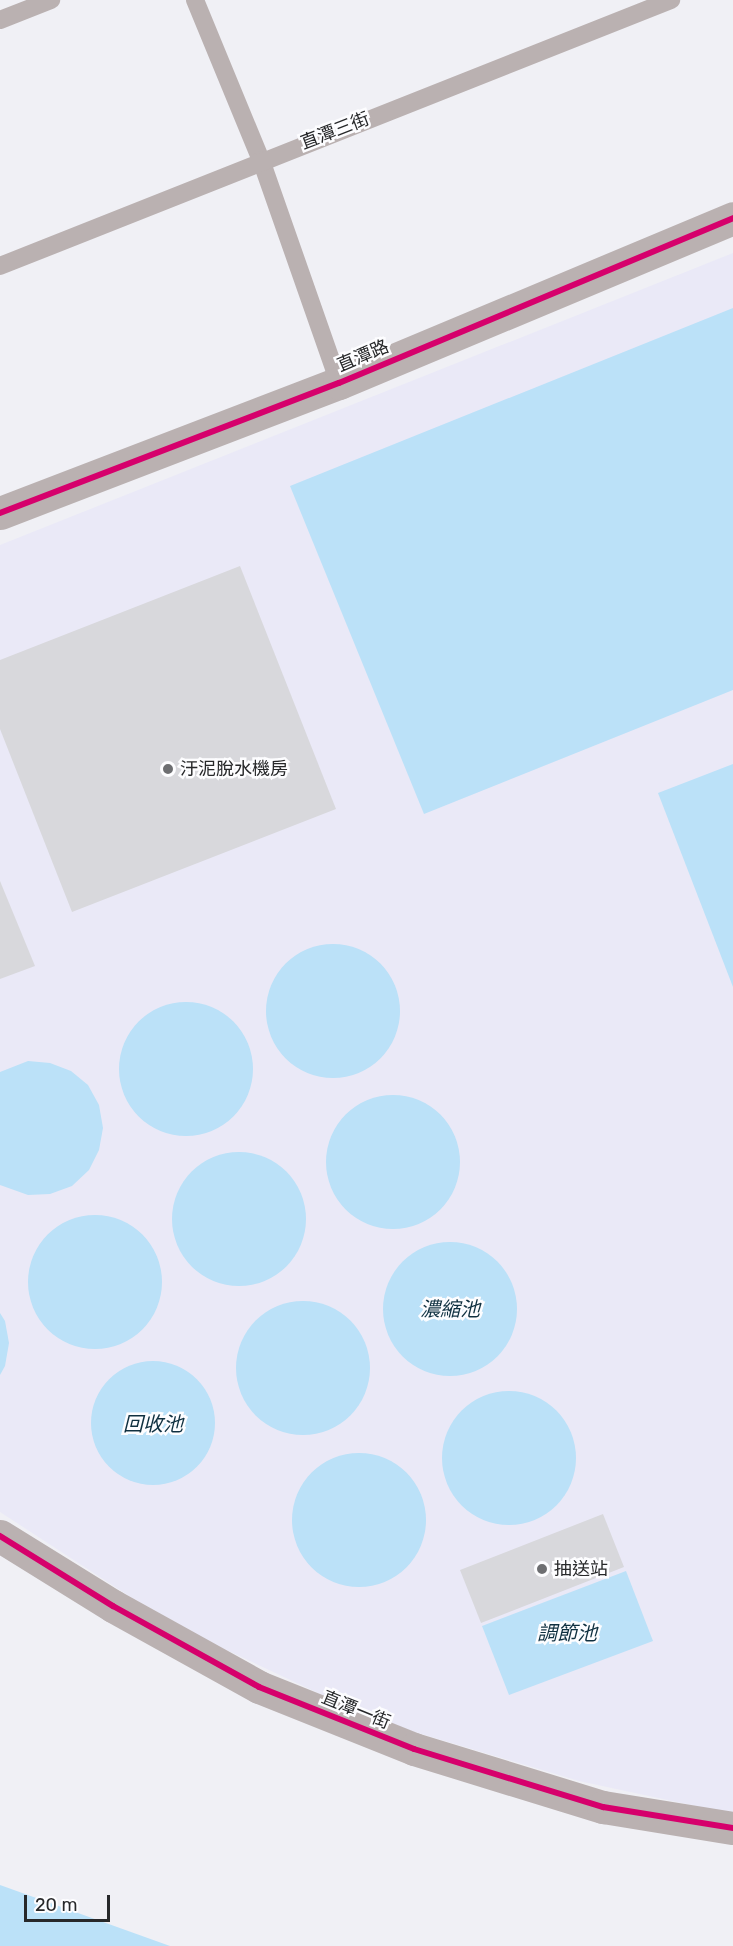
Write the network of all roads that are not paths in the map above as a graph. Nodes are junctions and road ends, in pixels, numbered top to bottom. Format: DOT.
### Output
graph roads {
  1 [pos="51,0"];
  2 [pos="195,0"];
  3 [pos="671,0"];
  4 [pos="0,20"];
  5 [pos="261,160"];
  6 [pos="733,218"];
  7 [pos="0,266"];
  8 [pos="339,382"];
  9 [pos="0,513"];
  10 [pos="0,1536"];
  11 [pos="733,1828"];
  1 -- 4 [label="lane"];
  2 -- 5 [label="lane"];
  3 -- 5 [label="lane, 直潭三街"];
  5 -- 7 [label="lane, 直潭三街"];
  5 -- 8 [label="lane"];
  6 -- 8 [label="street, 直潭路"];
  8 -- 9 [label="street, 直潭路"];
  10 -- 11 [label="street, 直潭一街"];
}
